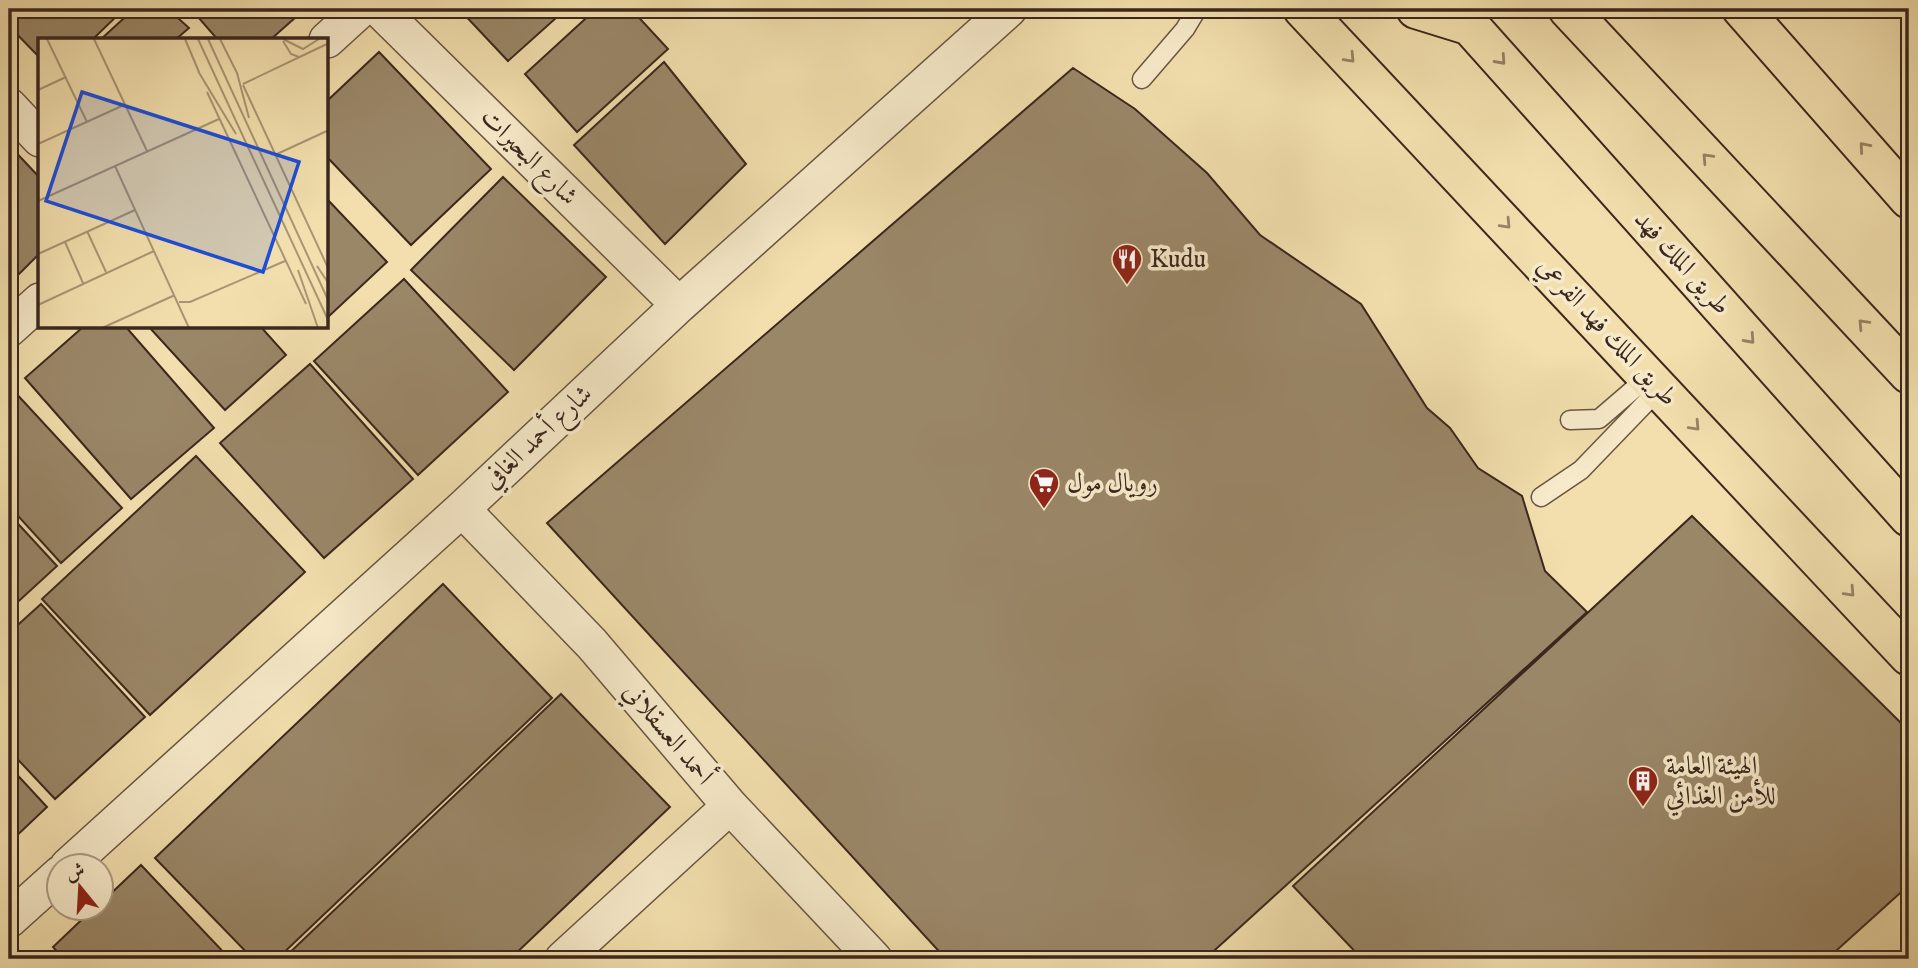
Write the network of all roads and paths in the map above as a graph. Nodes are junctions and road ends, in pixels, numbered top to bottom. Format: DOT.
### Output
graph roads {
  1 [pos="361,9"];
  2 [pos="379,9"];
  3 [pos="1009,9"];
  4 [pos="1197,9"];
  5 [pos="1303,9"];
  6 [pos="1416,9"];
  7 [pos="1568,9"];
  8 [pos="1742,9"];
  9 [pos="1463,18"];
  10 [pos="329,38"];
  11 [pos="1142,79"];
  12 [pos="9,106"];
  13 [pos="38,137"];
  14 [pos="1909,199"];
  15 [pos="38,303"];
  16 [pos="679,305"];
  17 [pos="9,329"];
  18 [pos="1909,374"];
  19 [pos="1655,382"];
  20 [pos="1570,420"];
  21 [pos="1541,498"];
  22 [pos="462,509"];
  23 [pos="1909,517"];
  24 [pos="1909,656"];
  25 [pos="730,806"];
  26 [pos="83,852"];
  27 [pos="46,887"];
  28 [pos="9,920"];
  29 [pos="563,959"];
  30 [pos="874,959"];
  1 -- 10 [label="street"];
  2 -- 16 [label="street, شارع البحيرات"];
  3 -- 16 [label="street, شارع أحمد الغافي"];
  4 -- 11 [label="lane"];
  5 -- 19 [label="main road, طريق الملك فهد الفرعي, one-way"];
  6 -- 9 [label="main road"];
  18 -- 7 [label="main road, one-way"];
  14 -- 8 [label="main road, one-way"];
  9 -- 23 [label="main road, طريق الملك فهد, one-way"];
  12 -- 13 [label="street"];
  15 -- 17 [label="street"];
  16 -- 22 [label="street, شارع أحمد الغافي"];
  19 -- 20 [label="lane"];
  19 -- 21 [label="lane"];
  19 -- 24 [label="main road, طريق الملك فهد الفرعي, one-way"];
  22 -- 25 [label="street, أحمد العسقلاني"];
  22 -- 26 [label="street, شارع أحمد الغافي"];
  25 -- 29 [label="street"];
  25 -- 30 [label="street, أحمد العسقلاني"];
  27 -- 28 [label="street"];
}
